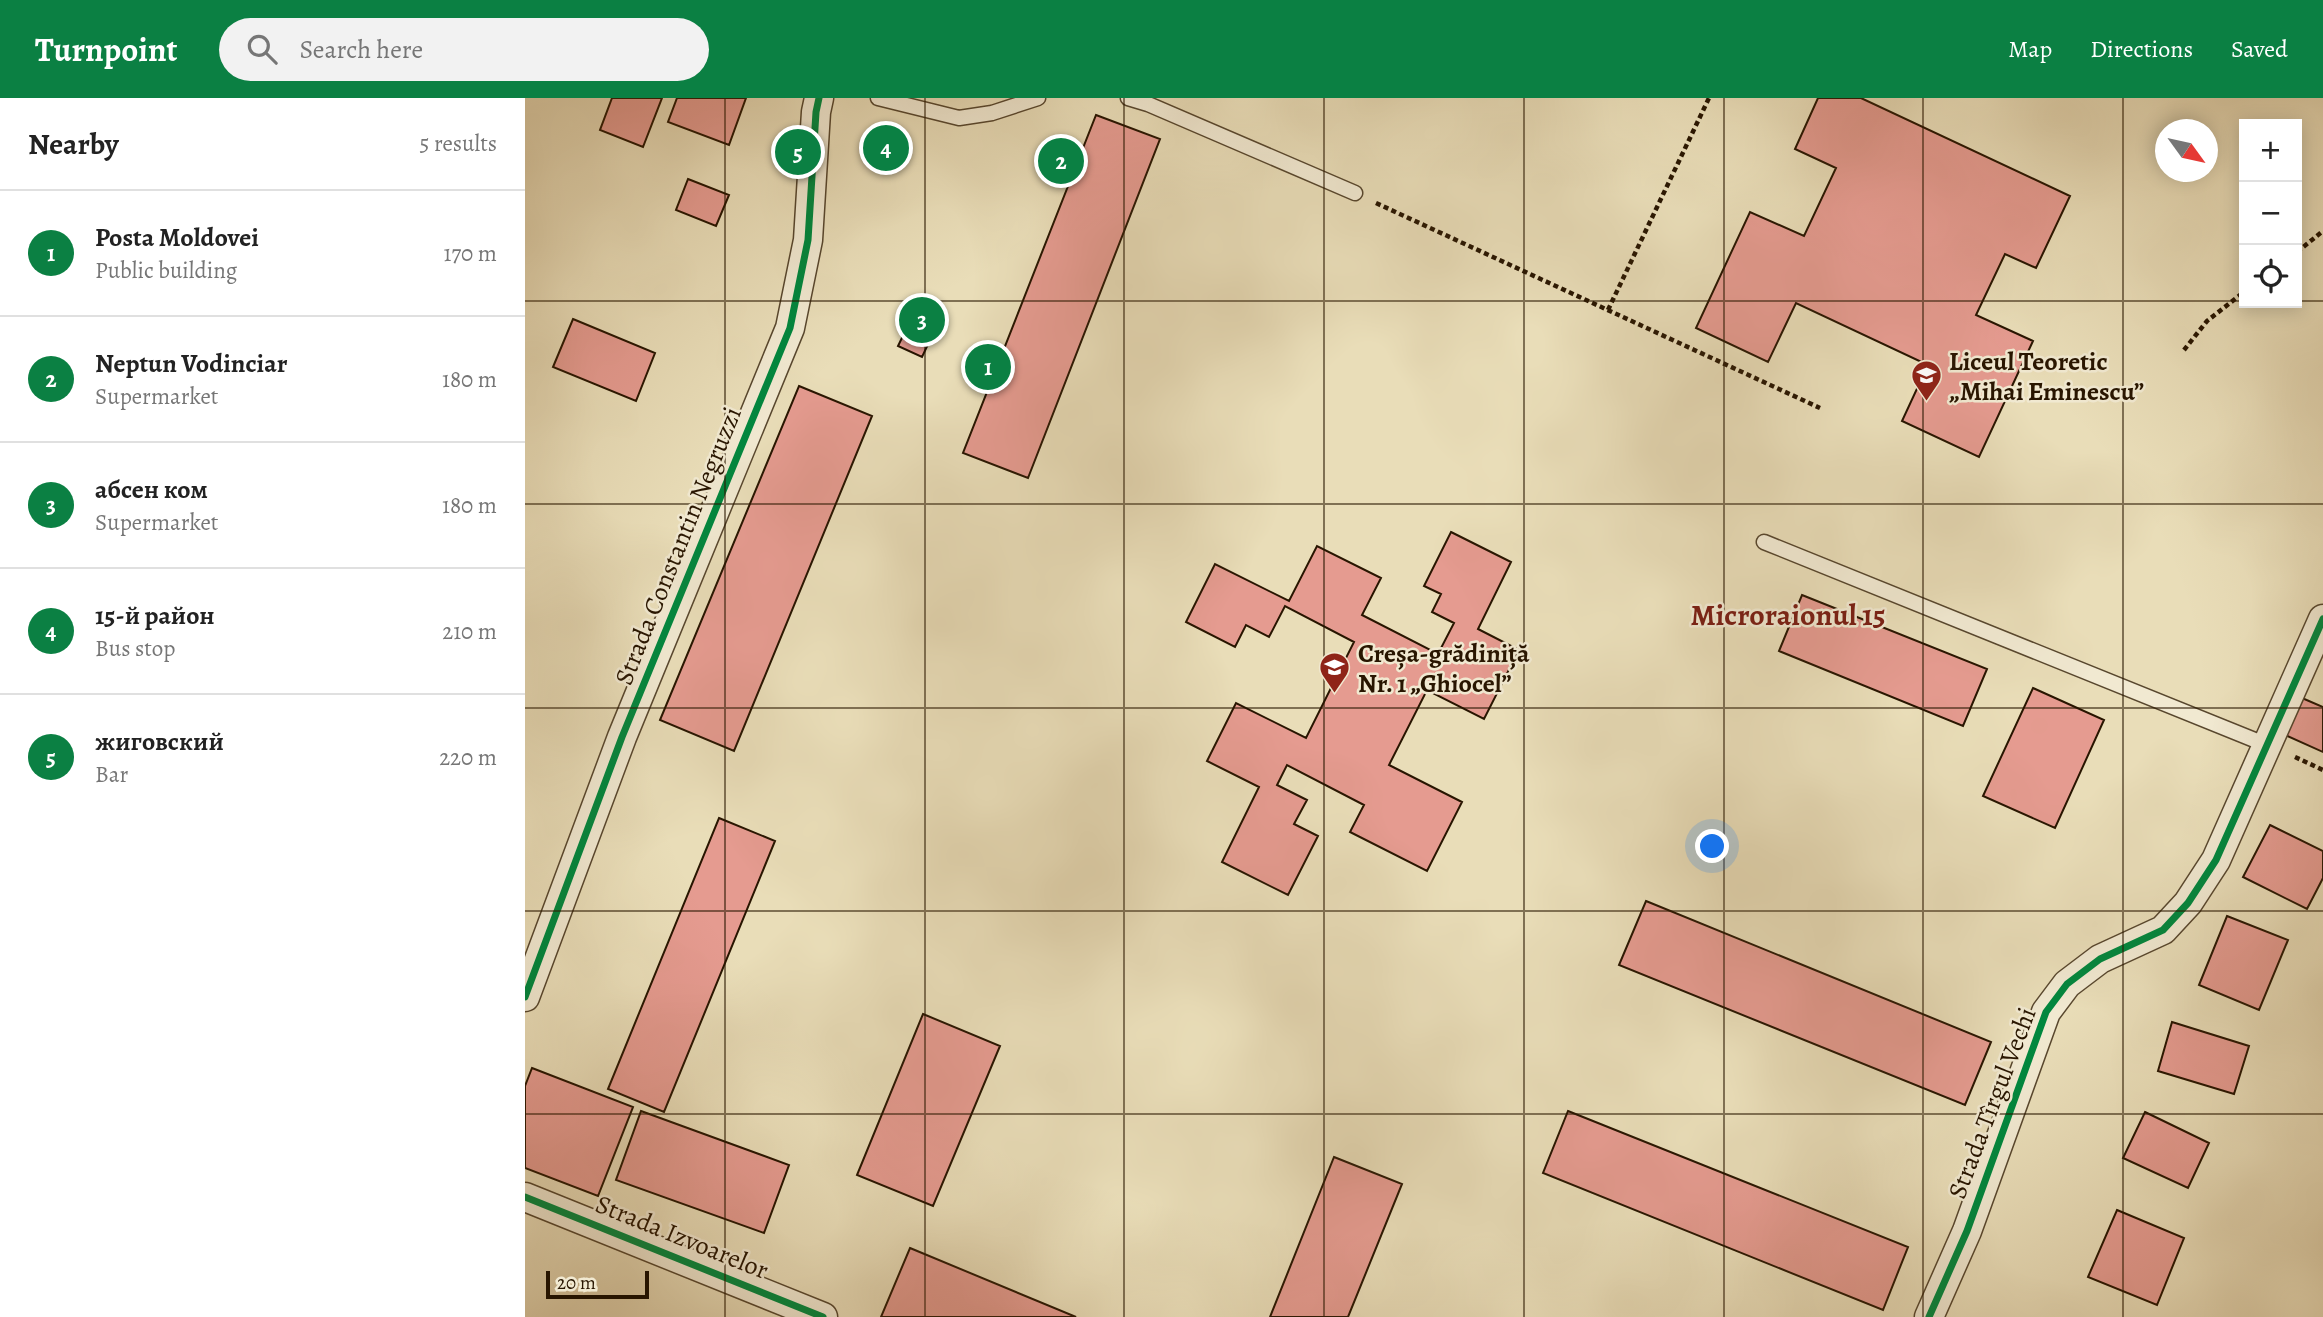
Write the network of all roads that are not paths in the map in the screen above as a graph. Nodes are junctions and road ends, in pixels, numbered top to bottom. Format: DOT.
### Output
graph roads {
  1 [pos="819,98"];
  2 [pos="878,98"];
  3 [pos="1038,98"];
  4 [pos="1128,98"];
  5 [pos="1355,193"];
  6 [pos="1764,542"];
  7 [pos="2323,619"];
  8 [pos="2267,745"];
  9 [pos="525,997"];
  10 [pos="525,1197"];
  11 [pos="823,1317"];
  12 [pos="1929,1317"];
  1 -- 9 [label="street, Strada Constantin Negruzzi"];
  2 -- 3 [label="lane"];
  4 -- 5 [label="lane"];
  6 -- 8 [label="lane"];
  7 -- 8 [label="street, Strada Tîrgul Vechi"];
  8 -- 12 [label="street, Strada Tîrgul Vechi"];
  10 -- 11 [label="street, Strada Izvoarelor"];
}
